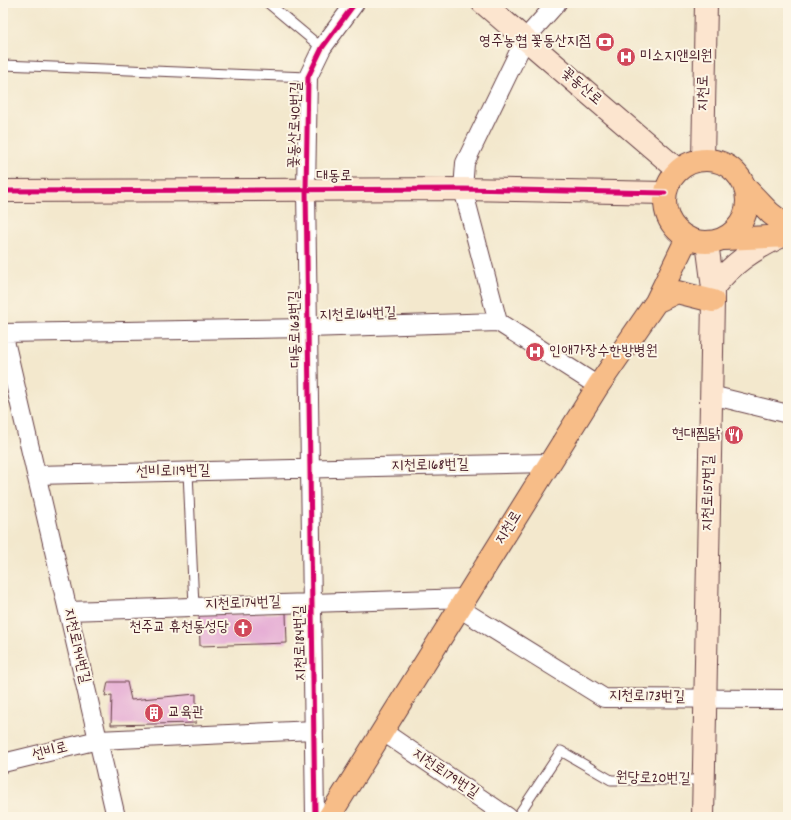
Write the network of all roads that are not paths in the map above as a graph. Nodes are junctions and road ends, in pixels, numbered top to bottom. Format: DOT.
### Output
graph roads {
  1 [pos="268,3"];
  2 [pos="355,3"];
  3 [pos="483,3"];
  4 [pos="557,3"];
  5 [pos="706,3"];
  6 [pos="525,39"];
  7 [pos="322,48"];
  8 [pos="3,65"];
  9 [pos="308,77"];
  10 [pos="703,160"];
  11 [pos="678,170"];
  12 [pos="745,187"];
  13 [pos="463,189"];
  14 [pos="306,190"];
  15 [pos="3,191"];
  16 [pos="665,193"];
  17 [pos="785,233"];
  18 [pos="706,240"];
  19 [pos="713,294"];
  20 [pos="656,302"];
  21 [pos="498,322"];
  22 [pos="308,328"];
  23 [pos="3,333"];
  24 [pos="598,386"];
  25 [pos="711,395"];
  26 [pos="788,414"];
  27 [pos="550,463"];
  28 [pos="310,469"];
  29 [pos="188,472"];
  30 [pos="36,475"];
  31 [pos="312,602"];
  32 [pos="462,603"];
  33 [pos="194,606"];
  34 [pos="68,611"];
  35 [pos="705,699"];
  36 [pos="788,699"];
  37 [pos="314,730"];
  38 [pos="382,731"];
  39 [pos="98,740"];
  40 [pos="3,763"];
  41 [pos="704,780"];
  42 [pos="327,816"];
  43 [pos="116,817"];
  44 [pos="508,817"];
  45 [pos="517,817"];
  46 [pos="703,817"];
  1 -- 7 [label="lane"];
  2 -- 7 [label="street, 꽃동산로40번길"];
  3 -- 6 [label="street, 꽃동산로"];
  4 -- 6 [label="street"];
  5 -- 10 [label="street, 지천로"];
  6 -- 11 [label="street, 꽃동산로"];
  6 -- 13 [label="street"];
  7 -- 9 [label="street, 꽃동산로40번길"];
  8 -- 9 [label="lane"];
  9 -- 14 [label="street, 꽃동산로40번길"];
  10 -- 11 [label="main road"];
  10 -- 12 [label="main road"];
  11 -- 16 [label="main road"];
  12 -- 17 [label="main road"];
  12 -- 18 [label="main road"];
  13 -- 14 [label="street, 대동로"];
  13 -- 16 [label="street, 대동로"];
  13 -- 21 [label="street"];
  14 -- 15 [label="street, 대동로"];
  14 -- 22 [label="street, 대동로163번길"];
  16 -- 18 [label="main road"];
  17 -- 18 [label="main road"];
  17 -- 19 [label="street"];
  18 -- 19 [label="street, 지천로157번길"];
  18 -- 20 [label="main road, 지천로"];
  19 -- 20 [label="main road"];
  19 -- 25 [label="street, 지천로157번길"];
  20 -- 24 [label="main road, 지천로"];
  21 -- 22 [label="street, 지천로164번길"];
  21 -- 24 [label="street"];
  22 -- 23 [label="street, 지천로164번길"];
  22 -- 28 [label="street, 대동로163번길"];
  23 -- 30 [label="street, 지천로194번길"];
  24 -- 27 [label="main road, 지천로"];
  25 -- 26 [label="street"];
  25 -- 35 [label="street, 지천로157번길"];
  27 -- 28 [label="street, 지천로168번길"];
  27 -- 32 [label="main road, 지천로"];
  28 -- 29 [label="street, 선비로119번길"];
  28 -- 31 [label="street, 지천로184번길"];
  29 -- 30 [label="street, 선비로119번길"];
  29 -- 33 [label="lane"];
  30 -- 34 [label="street, 지천로194번길"];
  31 -- 32 [label="street, 지천로174번길"];
  31 -- 33 [label="street, 지천로174번길"];
  31 -- 37 [label="street, 지천로184번길"];
  32 -- 35 [label="street, 지천로173번길"];
  32 -- 38 [label="main road, 지천로"];
  33 -- 34 [label="street, 지천로174번길"];
  34 -- 39 [label="street, 지천로194번길"];
  35 -- 36 [label="street, 지천로173번길"];
  35 -- 41 [label="street, 원당로20번길"];
  37 -- 39 [label="street"];
  37 -- 42 [label="street, 지천로184번길"];
  38 -- 42 [label="main road, 지천로"];
  38 -- 44 [label="street, 지천로179번길"];
  39 -- 40 [label="street, 선비로"];
  39 -- 43 [label="street, 지천로194번길"];
  41 -- 45 [label="lane, 원당로20번길"];
  41 -- 46 [label="street, 원당로20번길"];
}
